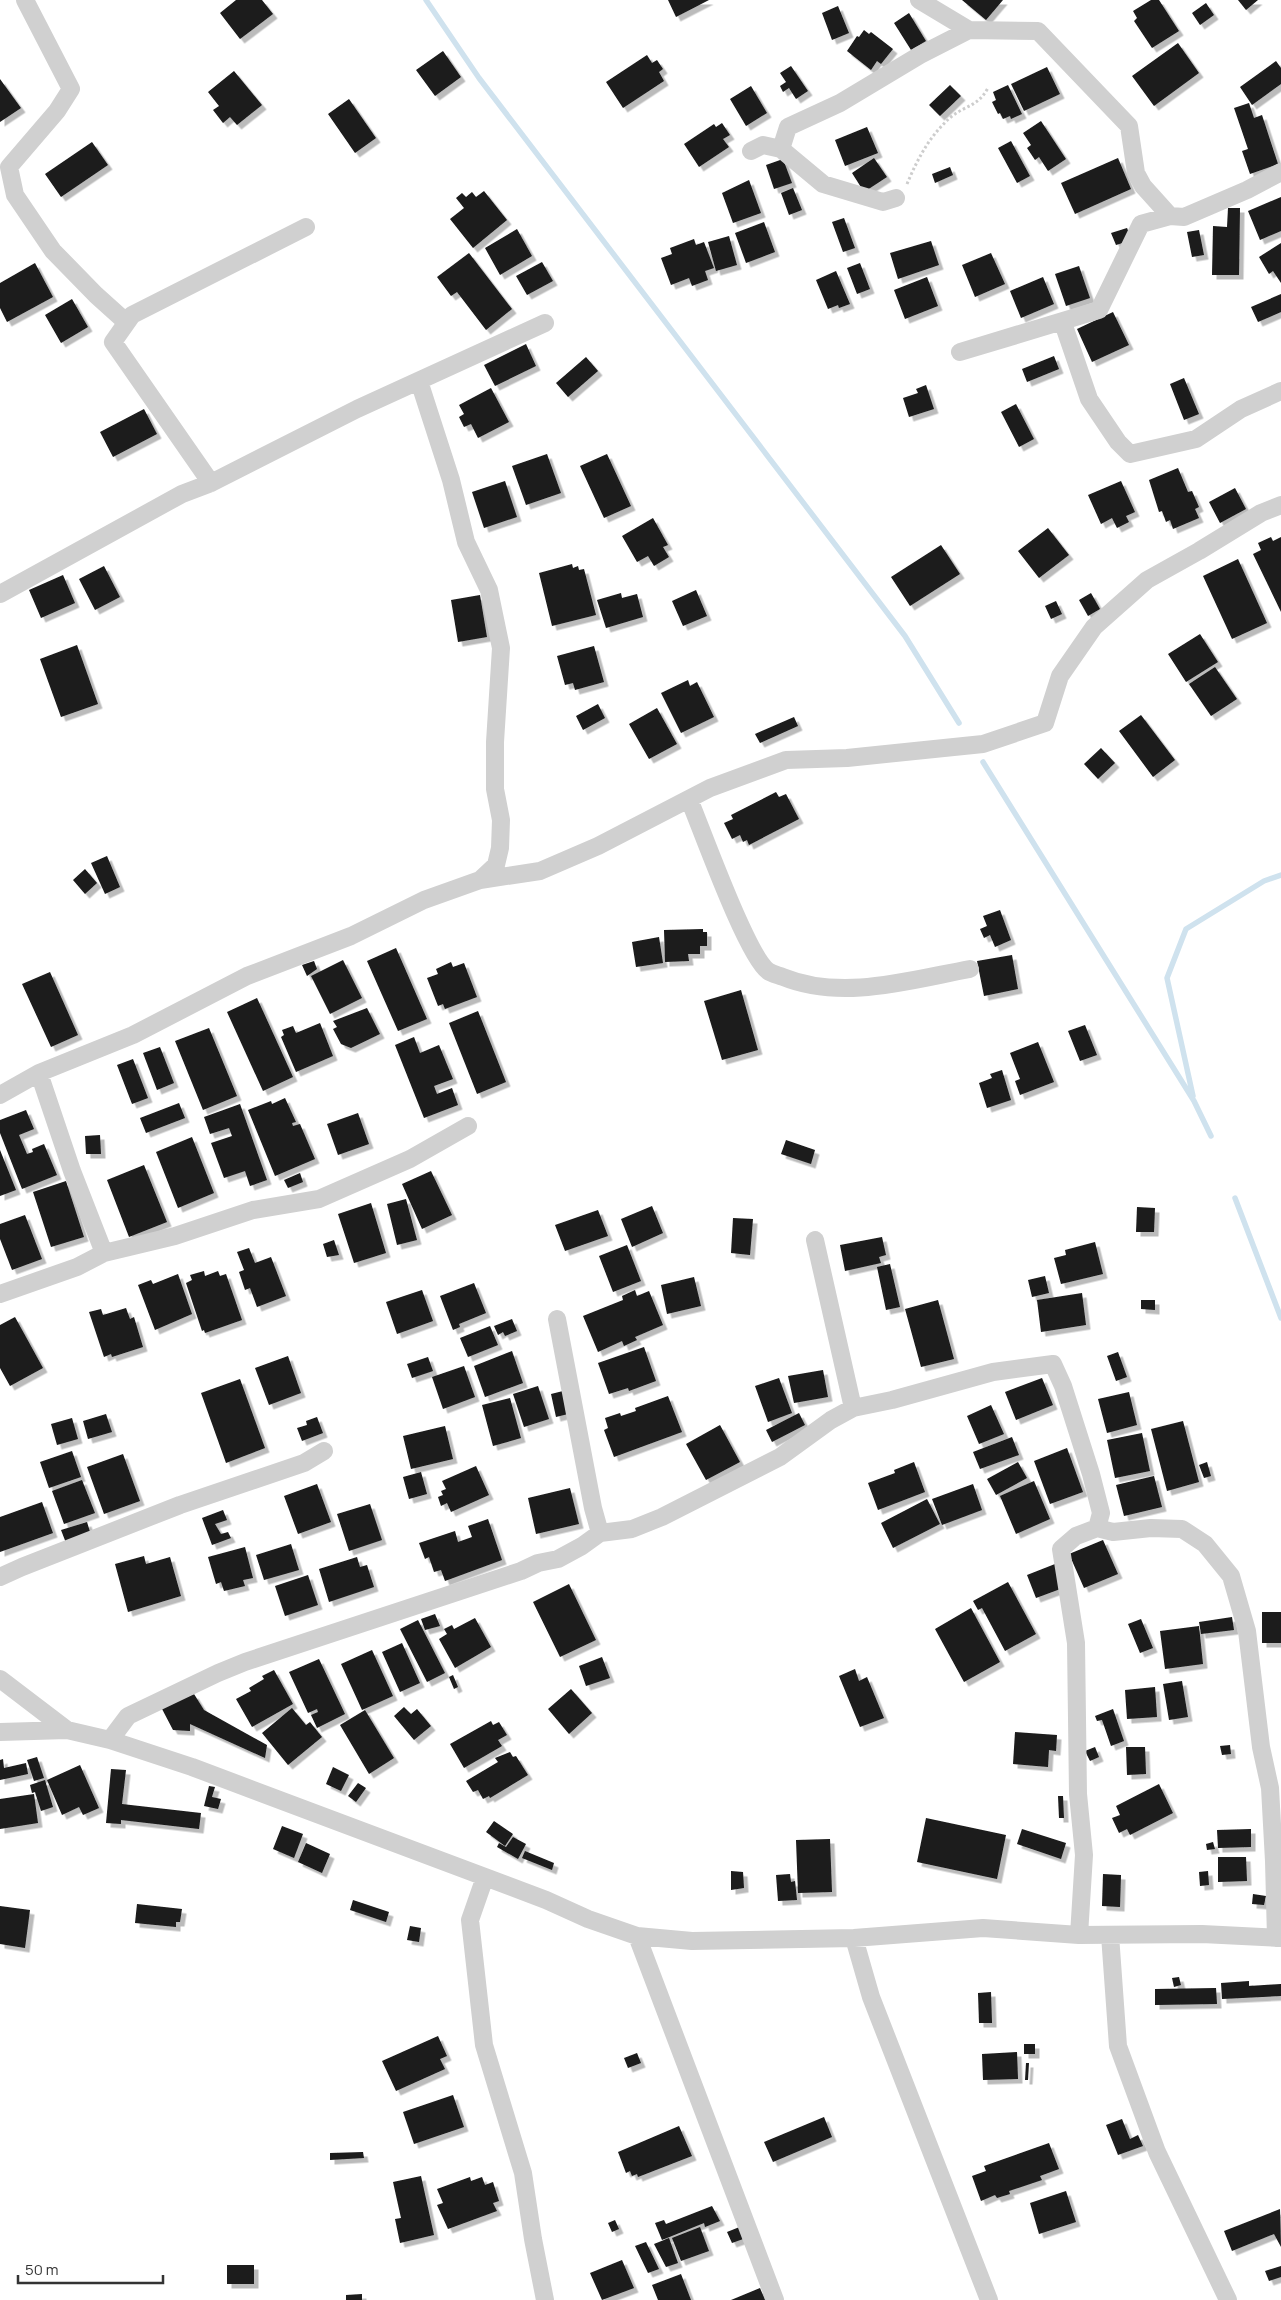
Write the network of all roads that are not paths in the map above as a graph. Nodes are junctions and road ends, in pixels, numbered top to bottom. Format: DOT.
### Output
graph roads {
  1 [pos="25,0"];
  2 [pos="919,0"];
  3 [pos="970,30"];
  4 [pos="781,149"];
  5 [pos="751,152"];
  6 [pos="1281,172"];
  7 [pos="896,198"];
  8 [pos="1170,216"];
  9 [pos="306,227"];
  10 [pos="126,322"];
  11 [pos="1063,322"];
  12 [pos="545,323"];
  13 [pos="960,352"];
  14 [pos="419,381"];
  15 [pos="1281,392"];
  16 [pos="212,483"];
  17 [pos="1281,505"];
  18 [pos="0,594"];
  19 [pos="689,798"];
  20 [pos="480,880"];
  21 [pos="970,969"];
  22 [pos="39,1073"];
  23 [pos="0,1095"];
  24 [pos="468,1126"];
  25 [pos="814,1240"];
  26 [pos="104,1254"];
  27 [pos="0,1294"];
  28 [pos="557,1319"];
  29 [pos="853,1408"];
  30 [pos="324,1451"];
  31 [pos="1097,1528"];
  32 [pos="600,1533"];
  33 [pos="0,1577"];
  34 [pos="0,1679"];
  35 [pos="67,1730"];
  36 [pos="0,1732"];
  37 [pos="110,1740"];
  38 [pos="485,1877"];
  39 [pos="1079,1935"];
  40 [pos="1110,1935"];
  41 [pos="637,1936"];
  42 [pos="854,1938"];
  43 [pos="1278,1938"];
  44 [pos="545,2300"];
  45 [pos="775,2300"];
  46 [pos="989,2300"];
  47 [pos="1228,2300"];
  1 -- 10 [label="street"];
  2 -- 3 [label="street"];
  3 -- 4 [label="street"];
  3 -- 8 [label="street"];
  4 -- 5 [label="street"];
  4 -- 7 [label="street"];
  6 -- 8 [label="street"];
  8 -- 11 [label="street"];
  9 -- 10 [label="street"];
  10 -- 16 [label="street"];
  11 -- 13 [label="street"];
  11 -- 15 [label="street"];
  12 -- 14 [label="street"];
  14 -- 16 [label="street"];
  14 -- 20 [label="street"];
  16 -- 18 [label="street"];
  17 -- 19 [label="street"];
  19 -- 20 [label="street"];
  19 -- 21 [label="street"];
  20 -- 22 [label="street"];
  22 -- 23 [label="street"];
  22 -- 26 [label="street"];
  24 -- 26 [label="street"];
  25 -- 29 [label="street"];
  26 -- 27 [label="street"];
  28 -- 32 [label="street"];
  29 -- 31 [label="street"];
  29 -- 32 [label="street"];
  30 -- 33 [label="street"];
  31 -- 39 [label="street"];
  31 -- 43 [label="street"];
  32 -- 37 [label="street"];
  34 -- 35 [label="street"];
  35 -- 36 [label="street"];
  35 -- 37 [label="street"];
  37 -- 38 [label="street"];
  38 -- 41 [label="street"];
  38 -- 44 [label="street"];
  39 -- 40 [label="street"];
  39 -- 42 [label="street"];
  40 -- 43 [label="street"];
  40 -- 47 [label="street"];
  41 -- 42 [label="street"];
  41 -- 45 [label="street"];
  42 -- 46 [label="street"];
}
